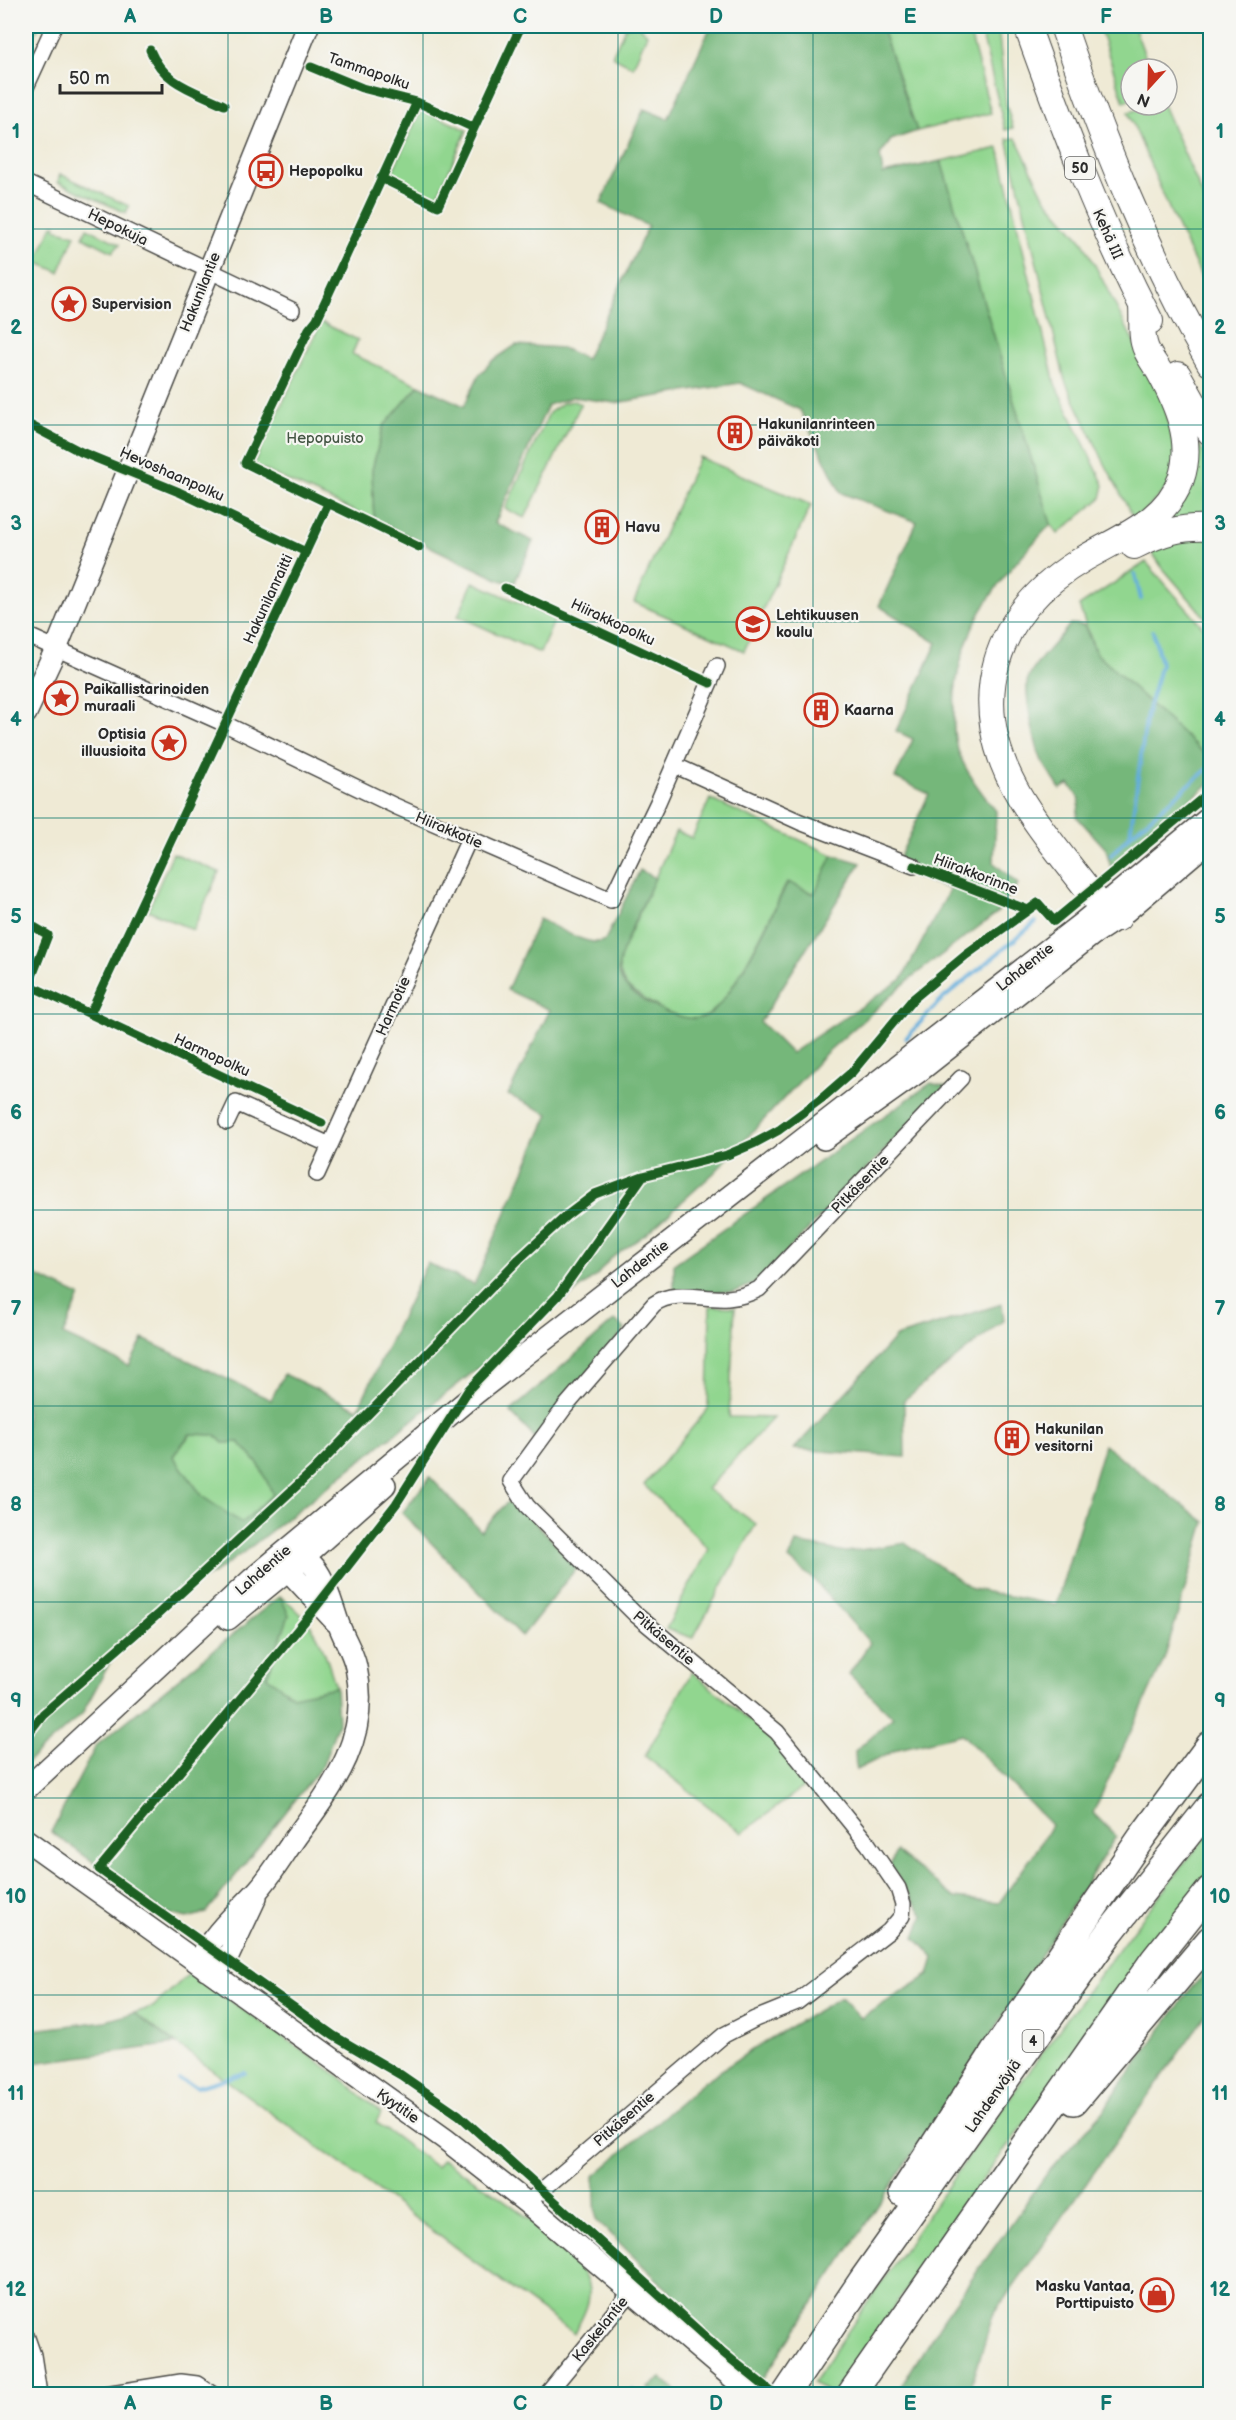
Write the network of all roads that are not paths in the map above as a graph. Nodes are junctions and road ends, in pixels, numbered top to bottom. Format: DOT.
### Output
graph roads {
  1 [pos="54,26"];
  2 [pos="308,26"];
  3 [pos="1027,26"];
  4 [pos="1063,26"];
  5 [pos="26,87"];
  6 [pos="26,183"];
  7 [pos="210,271"];
  8 [pos="1163,274"];
  9 [pos="1142,307"];
  10 [pos="292,310"];
  11 [pos="1210,336"];
  12 [pos="1210,363"];
  13 [pos="1210,432"];
  14 [pos="1210,528"];
  15 [pos="26,635"];
  16 [pos="60,650"];
  17 [pos="717,666"];
  18 [pos="26,713"];
  19 [pos="26,726"];
  20 [pos="674,765"];
  21 [pos="1210,817"];
  22 [pos="469,839"];
  23 [pos="1210,840"];
  24 [pos="914,866"];
  25 [pos="1111,907"];
  26 [pos="961,1078"];
  27 [pos="227,1122"];
  28 [pos="330,1145"];
  29 [pos="317,1174"];
  30 [pos="293,1558"];
  31 [pos="1206,1748"];
  32 [pos="26,1789"];
  33 [pos="1210,1806"];
  34 [pos="26,1841"];
  35 [pos="1210,1890"];
  36 [pos="1210,1940"];
  37 [pos="206,1968"];
  38 [pos="988,2195"];
  39 [pos="527,2203"];
  40 [pos="862,2281"];
  41 [pos="631,2292"];
  42 [pos="26,2335"];
  43 [pos="791,2386"];
  44 [pos="39,2394"];
  45 [pos="105,2394"];
  46 [pos="212,2394"];
  47 [pos="547,2394"];
  48 [pos="752,2394"];
  49 [pos="851,2394"];
  1 -- 5 [label="street"];
  2 -- 7 [label="main road, Hakunilantie"];
  3 -- 9 [label="highway, Kehä III / 50"];
  4 -- 8 [label="highway, 50"];
  6 -- 7 [label="street, Hepokuja"];
  7 -- 10 [label="street, Hepokuja"];
  7 -- 16 [label="main road, Hakunilantie"];
  8 -- 11 [label="highway"];
  8 -- 12 [label="highway, 50"];
  9 -- 13 [label="highway, Kehä III / 50"];
  9 -- 25 [label="highway"];
  14 -- 25 [label="highway"];
  15 -- 16 [label="street, Hiirakkotie"];
  16 -- 18 [label="main road, Hakunilantie"];
  16 -- 19 [label="main road, Hakunilantie"];
  16 -- 22 [label="street, Hiirakkotie"];
  17 -- 20 [label="street, Hiirakkotie"];
  20 -- 22 [label="street, Hiirakkotie"];
  20 -- 24 [label="street, Hiirakkorinne"];
  21 -- 25 [label="main road, Lahdentie"];
  22 -- 28 [label="street, Harmotie"];
  23 -- 25 [label="main road, Lahdentie"];
  25 -- 30 [label="main road, Lahdentie"];
  26 -- 39 [label="street, Pitkäsentie"];
  27 -- 28 [label="street"];
  28 -- 29 [label="street, Harmotie"];
  30 -- 32 [label="main road, Lahdentie"];
  30 -- 37 [label="main road"];
  31 -- 40 [label="highway"];
  33 -- 40 [label="highway, Lahdenväylä / 4"];
  34 -- 37 [label="main road, Kyytitie"];
  35 -- 38 [label="highway"];
  36 -- 38 [label="highway"];
  37 -- 39 [label="main road, Kyytitie"];
  38 -- 49 [label="highway"];
  39 -- 41 [label="main road, Kyytitie"];
  40 -- 43 [label="highway, Lahdenväylä / 4"];
  41 -- 47 [label="street, Kaskelantie"];
  41 -- 48 [label="main road, Kyytitie"];
  42 -- 44 [label="street"];
  45 -- 46 [label="street"];
}
